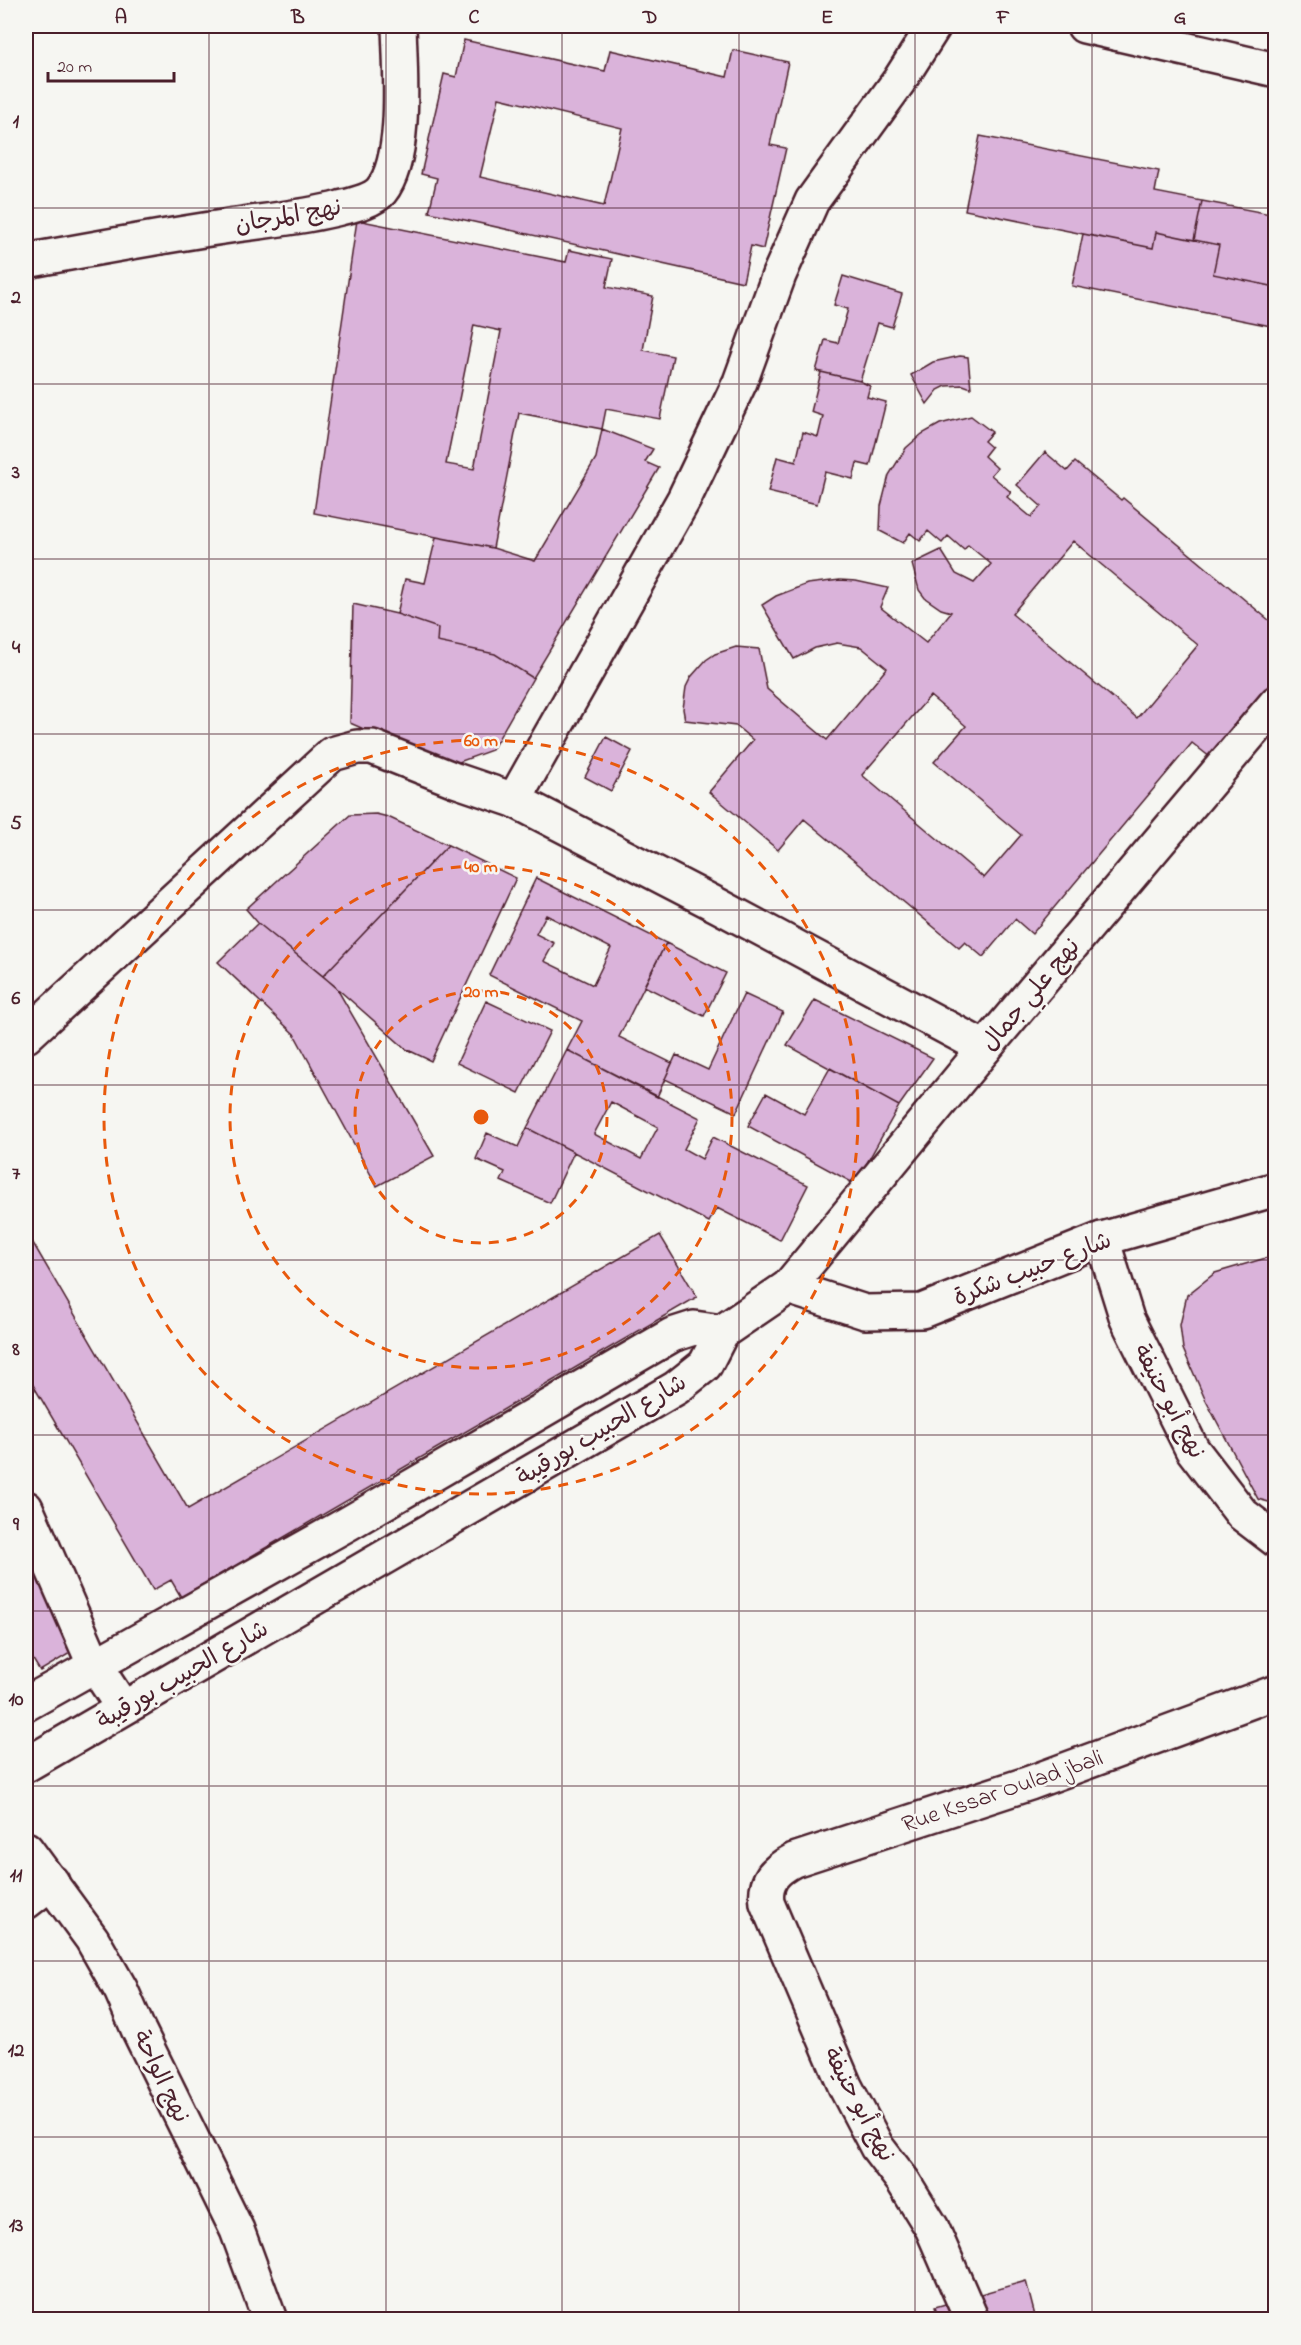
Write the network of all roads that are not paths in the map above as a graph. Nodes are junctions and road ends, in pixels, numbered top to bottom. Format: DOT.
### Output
graph roads {
  1 [pos="399,26"];
  2 [pos="934,26"];
  3 [pos="1084,26"];
  4 [pos="1194,39"];
  5 [pos="1275,70"];
  6 [pos="26,261"];
  7 [pos="1275,703"];
  8 [pos="514,800"];
  9 [pos="26,1036"];
  10 [pos="985,1048"];
  11 [pos="1275,1189"];
  12 [pos="1102,1239"];
  13 [pos="788,1287"];
  14 [pos="722,1332"];
  15 [pos="26,1508"];
  16 [pos="1275,1540"];
  17 [pos="94,1664"];
  18 [pos="1275,1692"];
  19 [pos="26,1704"];
  20 [pos="123,1708"];
  21 [pos="26,1765"];
  22 [pos="26,1849"];
  23 [pos="52,1882"];
  24 [pos="26,1902"];
  25 [pos="774,1916"];
  26 [pos="270,2319"];
  27 [pos="972,2319"];
  1 -- 6 [label="street, نهج المرجان"];
  2 -- 8 [label="street"];
  3 -- 4 [label="street"];
  4 -- 5 [label="street"];
  7 -- 10 [label="street, نهج علي جمال"];
  8 -- 9 [label="street"];
  8 -- 10 [label="street"];
  10 -- 13 [label="street, نهج علي جمال"];
  11 -- 12 [label="street, شارع حبيب شكرة"];
  12 -- 13 [label="street, شارع حبيب شكرة"];
  12 -- 16 [label="street, نهج أبو حنيفة"];
  13 -- 14 [label="street, نهج علي جمال"];
  14 -- 17 [label="street, شارع الحبيب بورقيبة"];
  14 -- 20 [label="street, شارع الحبيب بورقيبة"];
  15 -- 17 [label="street"];
  17 -- 19 [label="street, شارع الحبيب بورقيبة"];
  17 -- 20 [label="street"];
  18 -- 25 [label="street, Rue Kssar Oulad jbali"];
  20 -- 21 [label="street, شارع الحبيب بورقيبة"];
  22 -- 23 [label="street, نهج الواحة"];
  23 -- 24 [label="street"];
  23 -- 26 [label="street, نهج الواحة"];
  25 -- 27 [label="street, نهج أبو حنيفة"];
}
